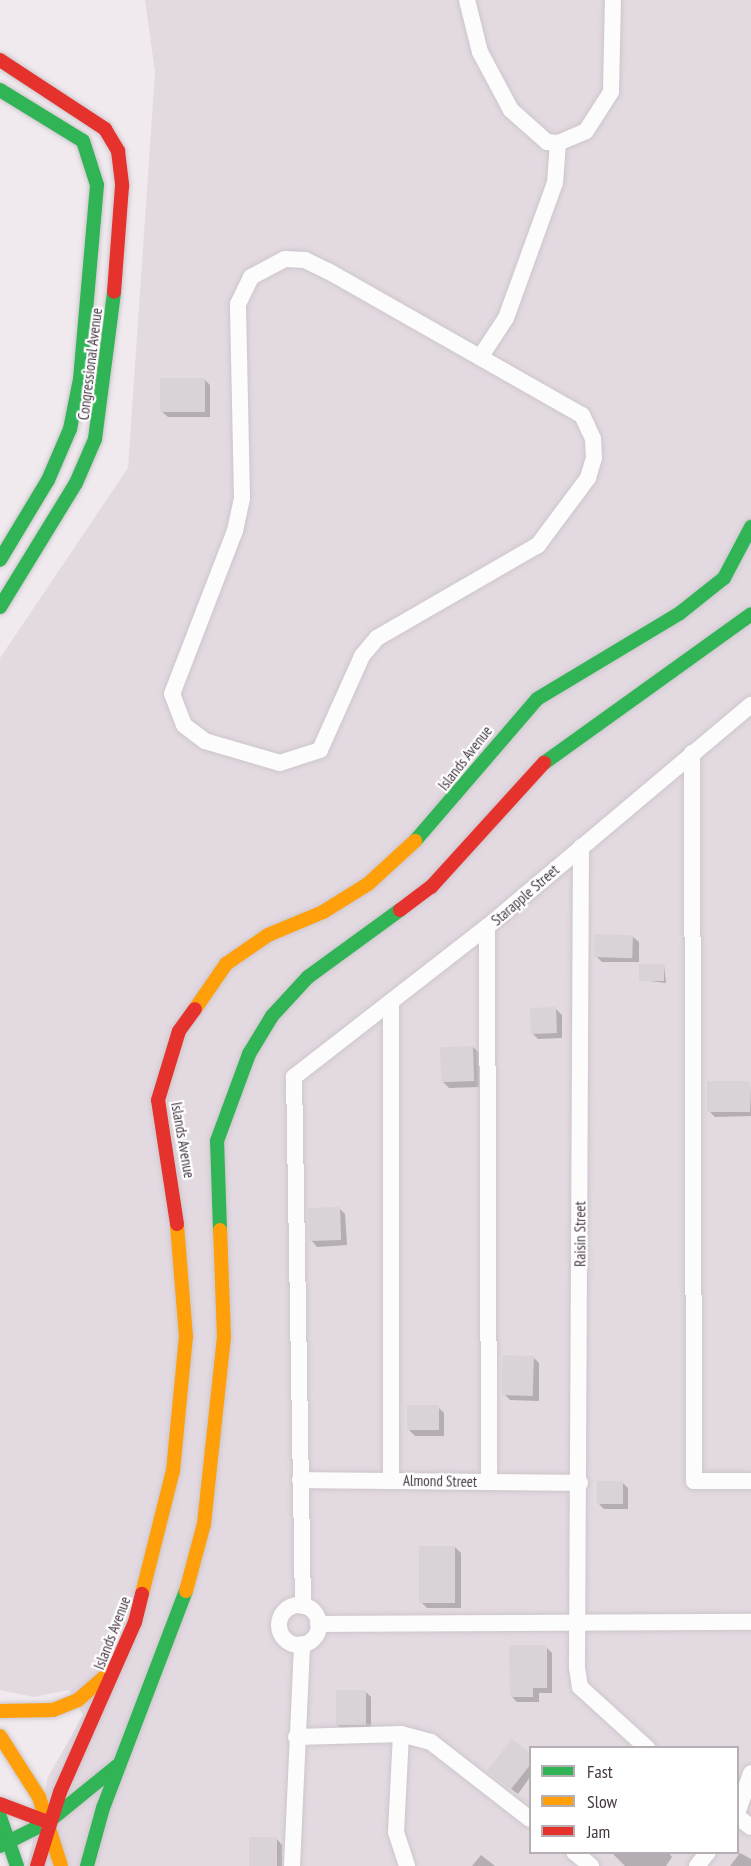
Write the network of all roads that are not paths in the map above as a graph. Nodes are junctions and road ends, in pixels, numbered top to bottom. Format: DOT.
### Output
graph roads {
  1 [pos="467,0"];
  2 [pos="613,0"];
  3 [pos="0,60"];
  4 [pos="0,90"];
  5 [pos="83,110"];
  6 [pos="111,137"];
  7 [pos="83,141"];
  8 [pos="558,143"];
  9 [pos="481,356"];
  10 [pos="751,527"];
  11 [pos="0,560"];
  12 [pos="0,607"];
  13 [pos="751,614"];
  14 [pos="751,705"];
  15 [pos="692,753"];
  16 [pos="581,847"];
  17 [pos="487,927"];
  18 [pos="390,1005"];
  19 [pos="186,1337"];
  20 [pos="224,1337"];
  21 [pos="300,1480"];
  22 [pos="391,1480"];
  23 [pos="751,1481"];
  24 [pos="489,1482"];
  25 [pos="580,1483"];
  26 [pos="303,1605"];
  27 [pos="576,1622"];
  28 [pos="751,1622"];
  29 [pos="318,1624"];
  30 [pos="302,1644"];
  31 [pos="122,1661"];
  32 [pos="0,1711"];
  33 [pos="401,1734"];
  34 [pos="0,1736"];
  35 [pos="296,1737"];
  36 [pos="645,1746"];
  37 [pos="119,1765"];
  38 [pos="751,1773"];
  39 [pos="0,1804"];
  40 [pos="739,1808"];
  41 [pos="0,1816"];
  42 [pos="529,1817"];
  43 [pos="739,1818"];
  44 [pos="48,1822"];
  45 [pos="751,1827"];
  46 [pos="7,1846"];
  47 [pos="576,1854"];
  48 [pos="706,1854"];
  49 [pos="0,1862"];
  50 [pos="17,1866"];
  51 [pos="37,1866"];
  52 [pos="61,1866"];
  53 [pos="87,1866"];
  54 [pos="292,1866"];
  55 [pos="407,1866"];
  56 [pos="591,1866"];
  57 [pos="697,1866"];
  1 -- 8 [label="street"];
  2 -- 8 [label="street"];
  3 -- 5 [label="street, Congressional Avenue"];
  4 -- 7 [label="street"];
  5 -- 6 [label="street, Congressional Avenue"];
  5 -- 7 [label="street"];
  6 -- 7 [label="street"];
  6 -- 12 [label="street, Congressional Avenue"];
  7 -- 11 [label="street, Congressional Avenue"];
  8 -- 9 [label="street"];
  9 -- 9 [label="street"];
  10 -- 19 [label="street, Islands Avenue"];
  13 -- 20 [label="street, Islands Avenue"];
  14 -- 15 [label="street, Starapple Street"];
  15 -- 16 [label="street, Starapple Street"];
  15 -- 23 [label="street"];
  16 -- 17 [label="street, Starapple Street"];
  16 -- 25 [label="street, Raisin Street"];
  17 -- 18 [label="street, Starapple Street"];
  17 -- 24 [label="street"];
  18 -- 21 [label="street, Starapple Street"];
  18 -- 22 [label="street"];
  19 -- 20 [label="street"];
  19 -- 31 [label="street, Islands Avenue"];
  20 -- 37 [label="street, Islands Avenue"];
  21 -- 22 [label="street, Almond Street"];
  21 -- 26 [label="street"];
  22 -- 24 [label="street, Almond Street"];
  24 -- 25 [label="street, Almond Street"];
  25 -- 27 [label="street, Raisin Street"];
  26 -- 29 [label="street"];
  26 -- 30 [label="street"];
  27 -- 28 [label="street"];
  27 -- 29 [label="street"];
  27 -- 36 [label="street, Raisin Street"];
  29 -- 30 [label="street"];
  30 -- 35 [label="street"];
  31 -- 32 [label="street"];
  31 -- 44 [label="street, Islands Avenue"];
  33 -- 35 [label="street"];
  33 -- 42 [label="street"];
  33 -- 55 [label="street"];
  34 -- 44 [label="street"];
  35 -- 54 [label="street"];
  37 -- 44 [label="street"];
  37 -- 53 [label="street, Islands Avenue"];
  38 -- 40 [label="street"];
  39 -- 44 [label="street"];
  41 -- 46 [label="street"];
  43 -- 45 [label="street"];
  44 -- 46 [label="street"];
  44 -- 51 [label="street, Islands Avenue"];
  44 -- 52 [label="street"];
  46 -- 49 [label="street"];
  46 -- 50 [label="street"];
  47 -- 56 [label="street"];
  48 -- 57 [label="street"];
}
